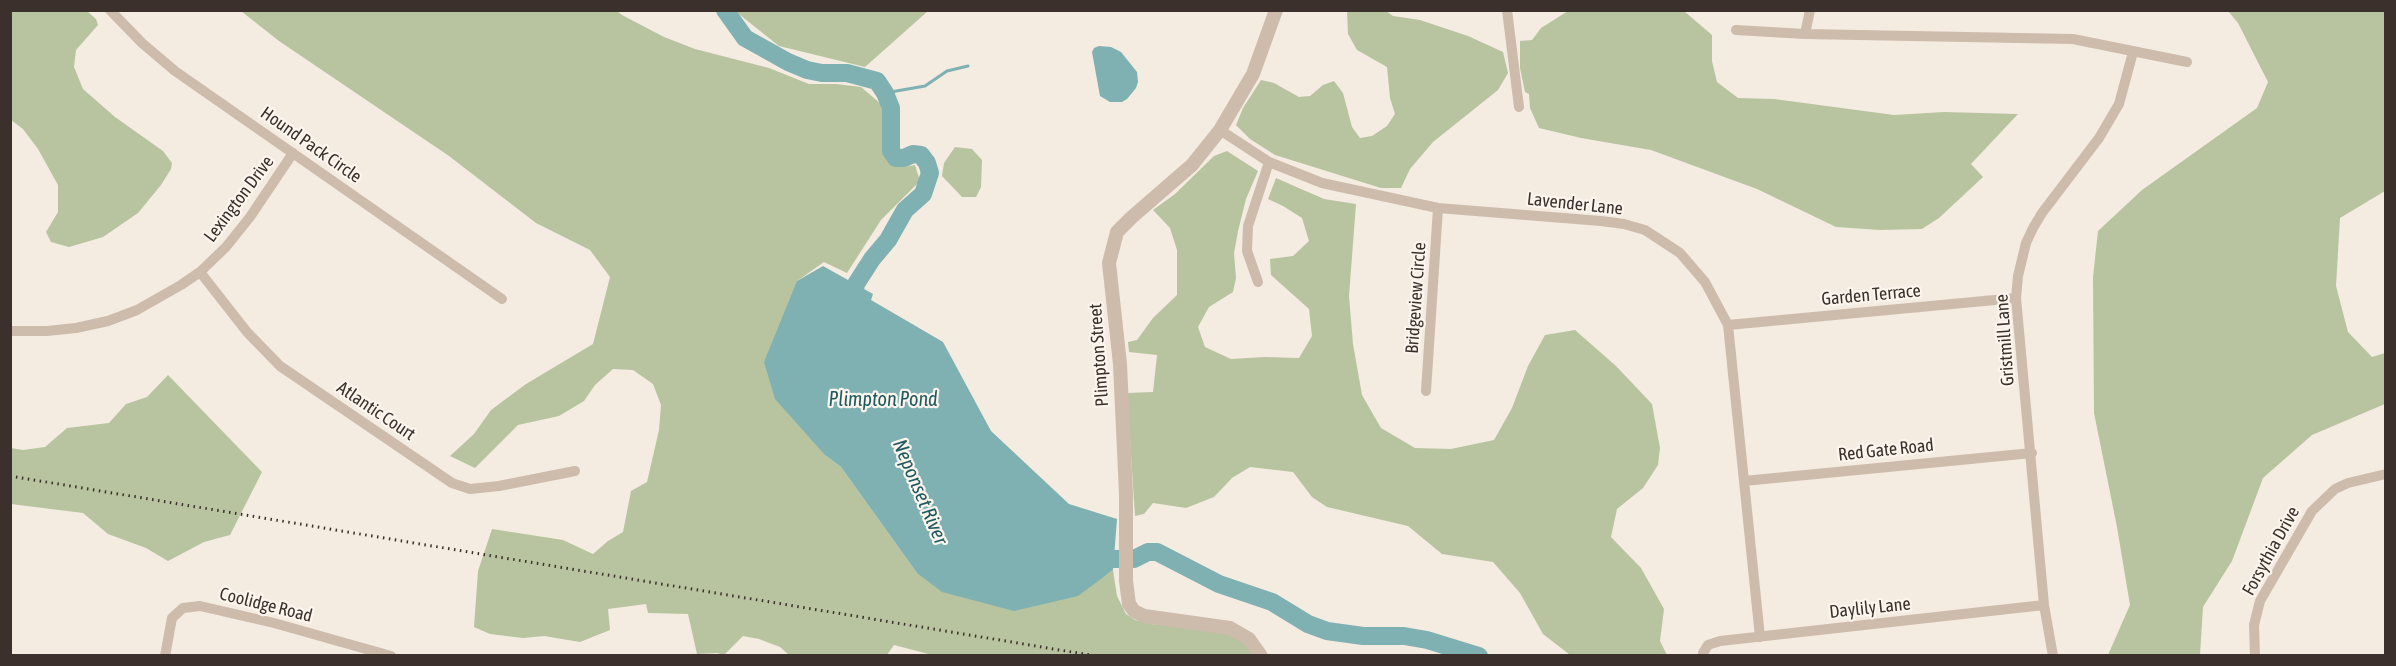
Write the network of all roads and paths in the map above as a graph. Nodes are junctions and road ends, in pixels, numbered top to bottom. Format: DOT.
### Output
graph roads {
  1 [pos="110,10"];
  2 [pos="1276,10"];
  3 [pos="1507,10"];
  4 [pos="1810,10"];
  5 [pos="1736,30"];
  6 [pos="1805,34"];
  7 [pos="2133,52"];
  8 [pos="2187,62"];
  9 [pos="1519,107"];
  10 [pos="1220,130"];
  11 [pos="293,153"];
  12 [pos="1269,162"];
  13 [pos="1438,208"];
  14 [pos="200,272"];
  15 [pos="1258,282"];
  16 [pos="502,298"];
  17 [pos="2016,298"];
  18 [pos="1728,325"];
  19 [pos="10,330"];
  20 [pos="1426,391"];
  21 [pos="2032,453"];
  22 [pos="575,471"];
  23 [pos="2385,474"];
  24 [pos="1744,481"];
  25 [pos="2044,605"];
  26 [pos="1760,637"];
  27 [pos="1703,653"];
  28 [pos="165,656"];
  29 [pos="391,656"];
  30 [pos="1261,656"];
  31 [pos="2053,656"];
  32 [pos="2255,656"];
  1 -- 11 [label="street, Hound Pack Circle"];
  2 -- 10 [label="street, Plimpton Street"];
  3 -- 9 [label="street"];
  4 -- 6 [label="street"];
  5 -- 6 [label="street"];
  6 -- 7 [label="street"];
  7 -- 8 [label="street"];
  7 -- 17 [label="street, Gristmill Lane"];
  10 -- 12 [label="street, Lavender Lane"];
  10 -- 30 [label="street, Plimpton Street"];
  11 -- 14 [label="street, Lexington Drive"];
  11 -- 16 [label="street, Hound Pack Circle"];
  12 -- 13 [label="street, Lavender Lane"];
  12 -- 15 [label="street"];
  13 -- 18 [label="street, Lavender Lane"];
  13 -- 20 [label="street, Bridgeview Circle"];
  14 -- 19 [label="street, Lexington Drive"];
  14 -- 22 [label="street, Atlantic Court"];
  17 -- 18 [label="street, Garden Terrace"];
  17 -- 21 [label="street, Gristmill Lane"];
  18 -- 24 [label="street, Lavender Lane"];
  21 -- 24 [label="street, Red Gate Road"];
  21 -- 25 [label="street, Gristmill Lane"];
  23 -- 32 [label="street, Forsythia Drive"];
  24 -- 26 [label="street, Lavender Lane"];
  25 -- 26 [label="street, Daylily Lane"];
  25 -- 31 [label="street, Gristmill Lane"];
  26 -- 27 [label="street, Daylily Lane"];
  28 -- 29 [label="street, Coolidge Road"];
}
